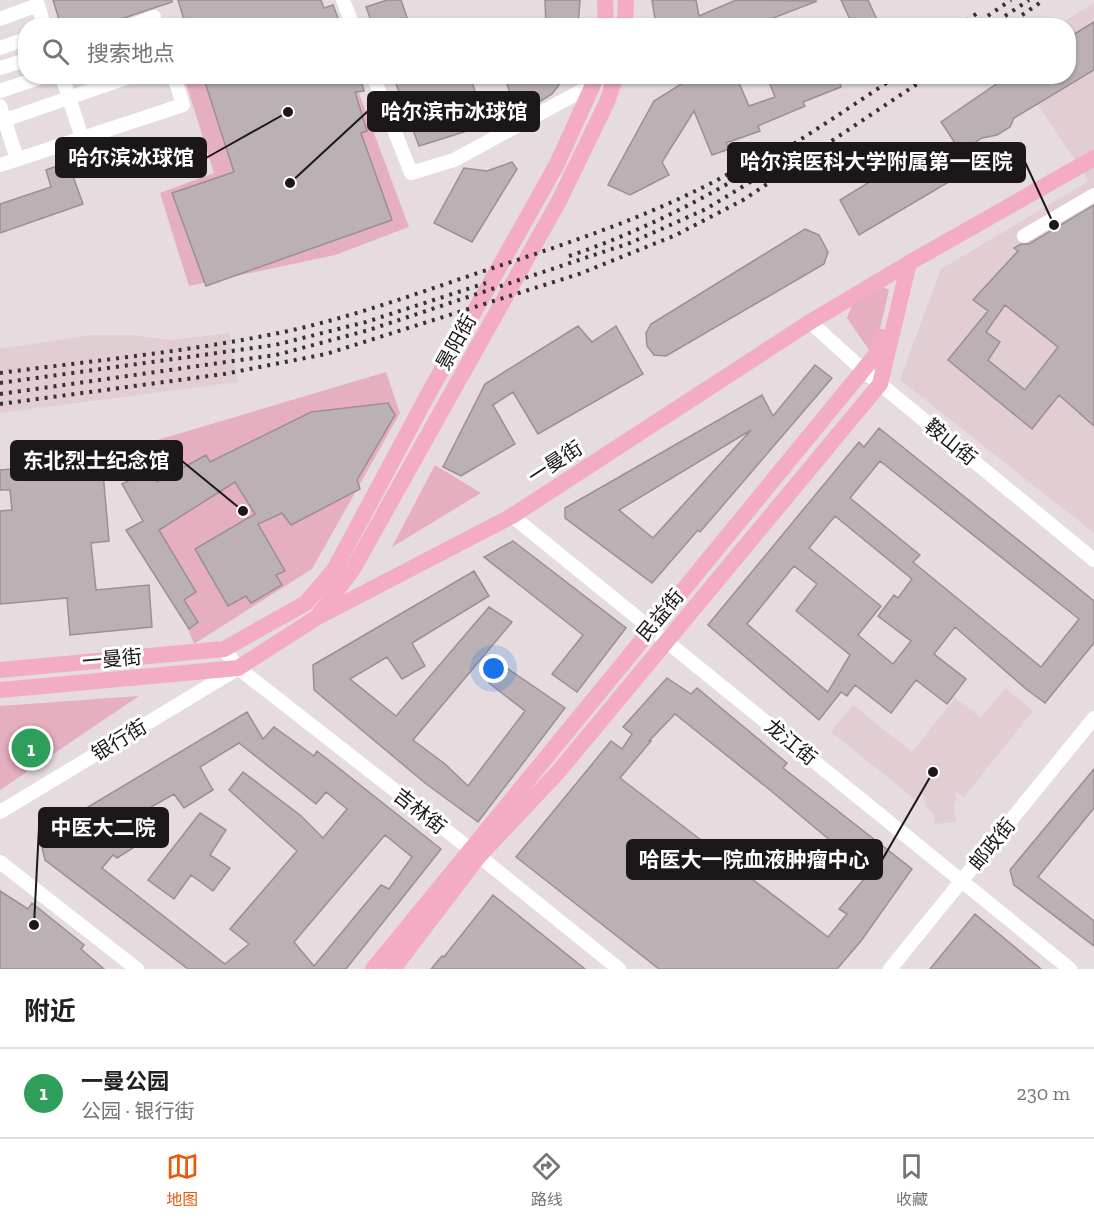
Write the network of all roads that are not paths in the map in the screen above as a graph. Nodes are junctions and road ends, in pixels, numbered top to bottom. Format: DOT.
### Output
graph roads {
  1 [pos="343,0"];
  2 [pos="605,0"];
  3 [pos="626,0"];
  4 [pos="42,18"];
  5 [pos="350,18"];
  6 [pos="606,18"];
  7 [pos="625,18"];
  8 [pos="0,19"];
  9 [pos="18,42"];
  10 [pos="0,48"];
  11 [pos="18,62"];
  12 [pos="0,68"];
  13 [pos="21,84"];
  14 [pos="65,84"];
  15 [pos="109,84"];
  16 [pos="176,84"];
  17 [pos="376,84"];
  18 [pos="589,84"];
  19 [pos="594,84"];
  20 [pos="613,84"];
  21 [pos="0,91"];
  22 [pos="69,98"];
  23 [pos="0,106"];
  24 [pos="5,120"];
  25 [pos="82,138"];
  26 [pos="1094,158"];
  27 [pos="17,159"];
  28 [pos="0,165"];
  29 [pos="1094,195"];
  30 [pos="1024,236"];
  31 [pos="904,266"];
  32 [pos="810,322"];
  33 [pos="863,370"];
  34 [pos="880,384"];
  35 [pos="512,516"];
  36 [pos="1094,560"];
  37 [pos="334,570"];
  38 [pos="316,618"];
  39 [pos="652,630"];
  40 [pos="666,640"];
  41 [pos="224,649"];
  42 [pos="238,668"];
  43 [pos="0,670"];
  44 [pos="0,690"];
  45 [pos="1094,718"];
  46 [pos="0,812"];
  47 [pos="475,853"];
  48 [pos="0,862"];
  49 [pos="962,881"];
  50 [pos="136,969"];
  51 [pos="373,969"];
  52 [pos="393,969"];
  53 [pos="619,969"];
  54 [pos="890,969"];
  55 [pos="1071,969"];
  1 -- 5 [label="street"];
  2 -- 6 [label="main road"];
  3 -- 7 [label="main road"];
  4 -- 8 [label="street"];
  9 -- 10 [label="street"];
  11 -- 12 [label="street"];
  13 -- 21 [label="street"];
  14 -- 22 [label="street"];
  15 -- 22 [label="street"];
  16 -- 25 [label="street"];
  17 -- 18 [label="street"];
  19 -- 37 [label="main road, 景阳街"];
  20 -- 38 [label="main road, 景阳街"];
  22 -- 24 [label="street"];
  22 -- 25 [label="street"];
  23 -- 24 [label="street"];
  24 -- 27 [label="street"];
  25 -- 27 [label="street"];
  26 -- 31 [label="main road, 一曼街"];
  27 -- 28 [label="street"];
  29 -- 30 [label="street"];
  31 -- 32 [label="main road, 一曼街"];
  31 -- 33 [label="main road, 民益街"];
  31 -- 34 [label="main road, 民益街"];
  32 -- 33 [label="street, 鞍山街"];
  32 -- 35 [label="main road, 一曼街"];
  33 -- 34 [label="street, 鞍山街"];
  33 -- 39 [label="main road, 民益街"];
  34 -- 36 [label="street, 鞍山街"];
  34 -- 40 [label="main road, 民益街"];
  35 -- 38 [label="main road, 一曼街"];
  35 -- 39 [label="street, 龙江街"];
  37 -- 41 [label="main road, 一曼街"];
  38 -- 42 [label="main road, 一曼街"];
  39 -- 40 [label="street, 龙江街"];
  39 -- 47 [label="main road, 民益街"];
  40 -- 47 [label="main road, 民益街"];
  40 -- 49 [label="street, 龙江街"];
  41 -- 42 [label="street, 吉林街"];
  41 -- 43 [label="main road, 一曼街"];
  42 -- 44 [label="main road, 一曼街"];
  42 -- 46 [label="street, 银行街"];
  42 -- 47 [label="street, 吉林街"];
  45 -- 49 [label="street, 邮政街"];
  47 -- 51 [label="main road, 民益街"];
  47 -- 52 [label="main road, 民益街"];
  47 -- 53 [label="street, 吉林街"];
  48 -- 50 [label="street"];
  49 -- 54 [label="street, 邮政街"];
  49 -- 55 [label="street, 龙江街"];
}
